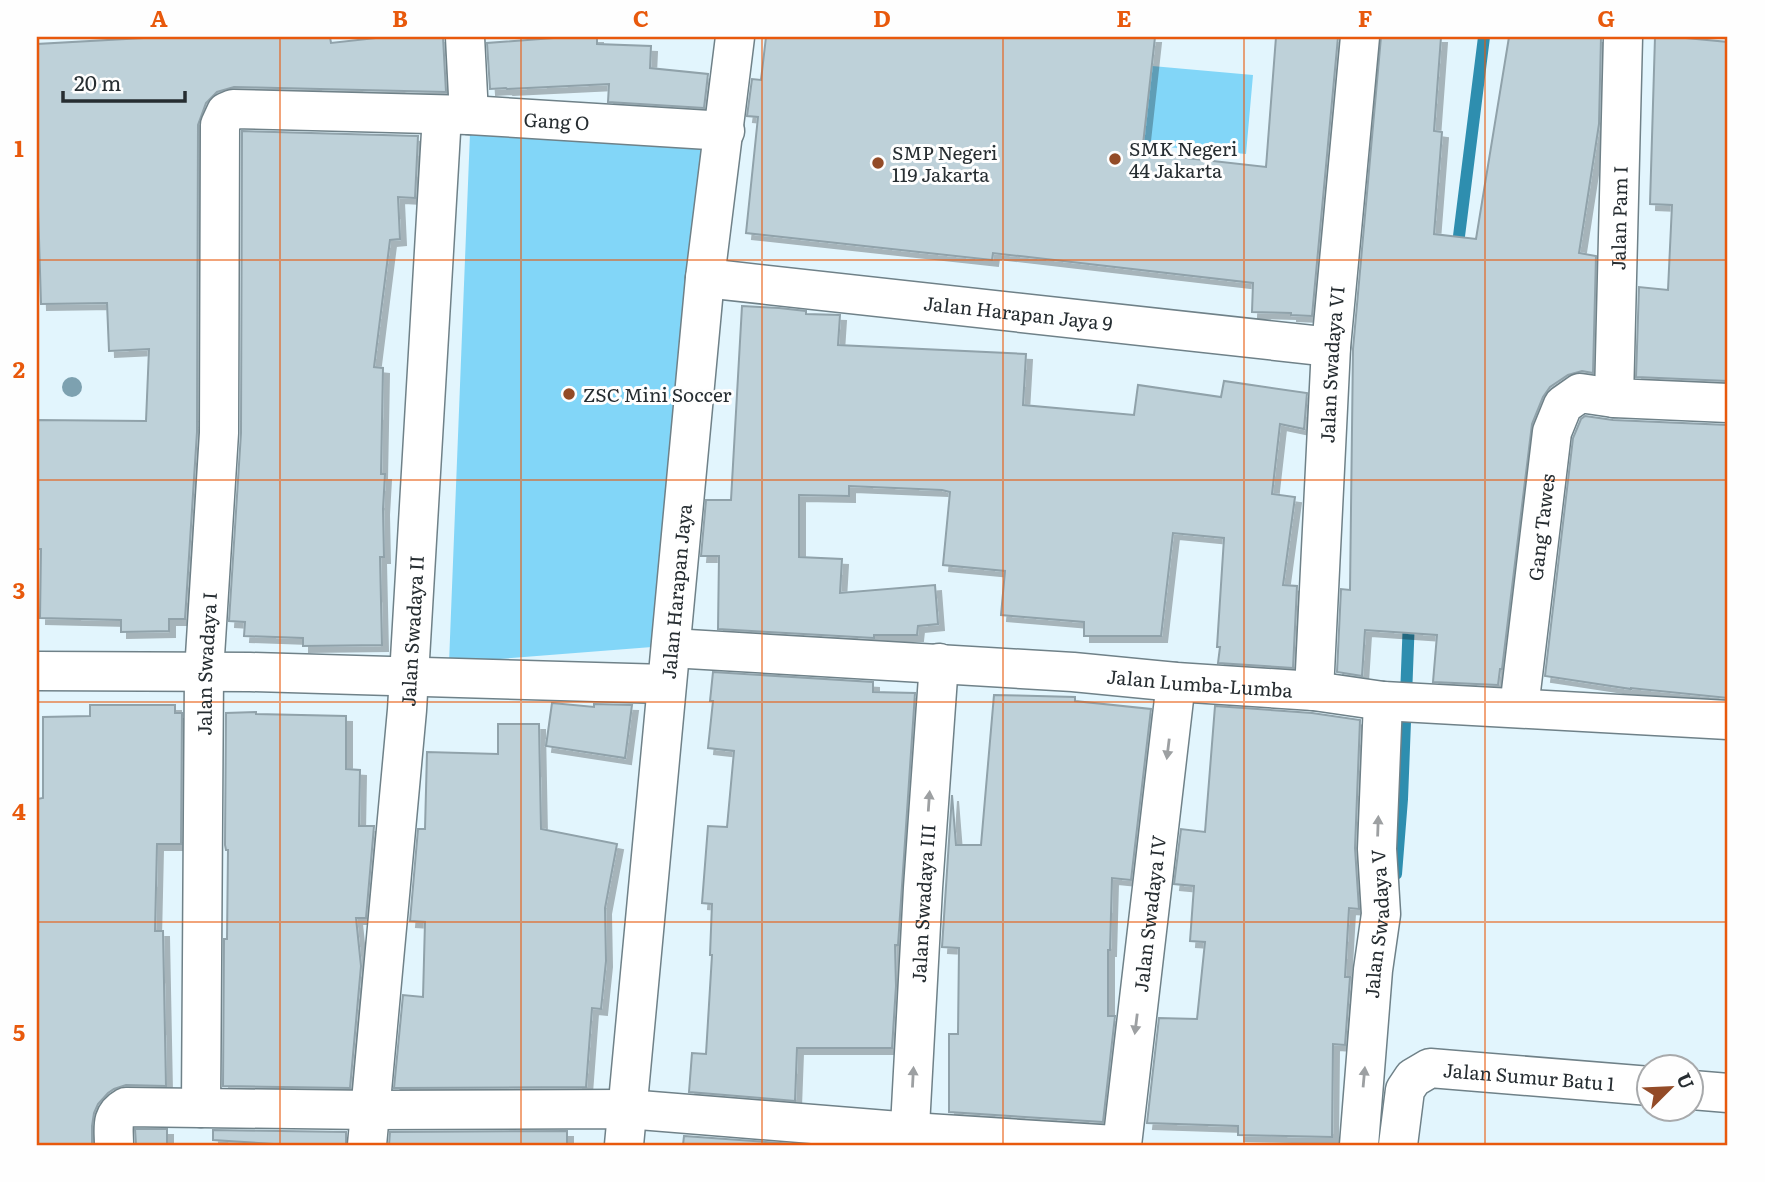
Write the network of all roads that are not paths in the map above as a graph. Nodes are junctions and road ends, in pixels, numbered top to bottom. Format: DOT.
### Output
graph roads {
  1 [pos="465,37"];
  2 [pos="735,37"];
  3 [pos="1360,37"];
  4 [pos="1623,37"];
  5 [pos="233,109"];
  6 [pos="455,115"];
  7 [pos="725,131"];
  8 [pos="705,278"];
  9 [pos="1331,347"];
  10 [pos="1614,398"];
  11 [pos="1728,403"];
  12 [pos="939,663"];
  13 [pos="669,666"];
  14 [pos="37,671"];
  15 [pos="204,672"];
  16 [pos="409,677"];
  17 [pos="1176,682"];
  18 [pos="1314,691"];
  19 [pos="1394,702"];
  20 [pos="1518,708"];
  21 [pos="1728,720"];
  22 [pos="1636,1085"];
  23 [pos="1706,1091"];
  24 [pos="1728,1093"];
  25 [pos="201,1108"];
  26 [pos="625,1127"];
  27 [pos="369,1128"];
  28 [pos="910,1139"];
  29 [pos="114,1145"];
  30 [pos="1115,1145"];
  31 [pos="1122,1145"];
  32 [pos="1359,1145"];
  33 [pos="1398,1145"];
  1 -- 6 [label="street"];
  2 -- 7 [label="street, Jalan Harapan Jaya"];
  3 -- 9 [label="street, Jalan Swadaya VI"];
  4 -- 10 [label="street, Jalan Pam I"];
  5 -- 6 [label="street, Gang O"];
  5 -- 15 [label="street, Jalan Swadaya I"];
  6 -- 7 [label="street, Gang O"];
  6 -- 16 [label="street, Jalan Swadaya II"];
  7 -- 8 [label="street, Jalan Harapan Jaya"];
  8 -- 9 [label="street, Jalan Harapan Jaya 9"];
  8 -- 13 [label="street, Jalan Harapan Jaya"];
  9 -- 18 [label="street, Jalan Swadaya VI"];
  10 -- 11 [label="street, Gang Tawes"];
  10 -- 20 [label="street, Gang Tawes"];
  12 -- 13 [label="street, Jalan Lumba-Lumba"];
  12 -- 17 [label="street, Jalan Lumba-Lumba"];
  28 -- 12 [label="street, Jalan Swadaya III, one-way"];
  13 -- 16 [label="street, Jalan Lumba-Lumba"];
  13 -- 26 [label="street, Jalan Harapan Jaya"];
  14 -- 15 [label="street, Jalan Lumba-Lumba"];
  15 -- 16 [label="street, Jalan Lumba-Lumba"];
  15 -- 25 [label="street, Jalan Swadaya I"];
  16 -- 27 [label="street, Jalan Swadaya II"];
  17 -- 18 [label="street, Jalan Lumba-Lumba"];
  17 -- 31 [label="street, Jalan Swadaya IV, one-way"];
  18 -- 19 [label="street, Jalan Lumba-Lumba"];
  19 -- 20 [label="street, Jalan Lumba-Lumba"];
  32 -- 19 [label="street, Jalan Swadaya V, one-way"];
  20 -- 21 [label="street, Jalan Lumba-Lumba"];
  22 -- 33 [label="street, Jalan Sumur Batu 1"];
  23 -- 24 [label="street"];
  25 -- 27 [label="street"];
  25 -- 29 [label="street"];
  26 -- 27 [label="street"];
  26 -- 28 [label="street"];
  28 -- 30 [label="street"];
}
